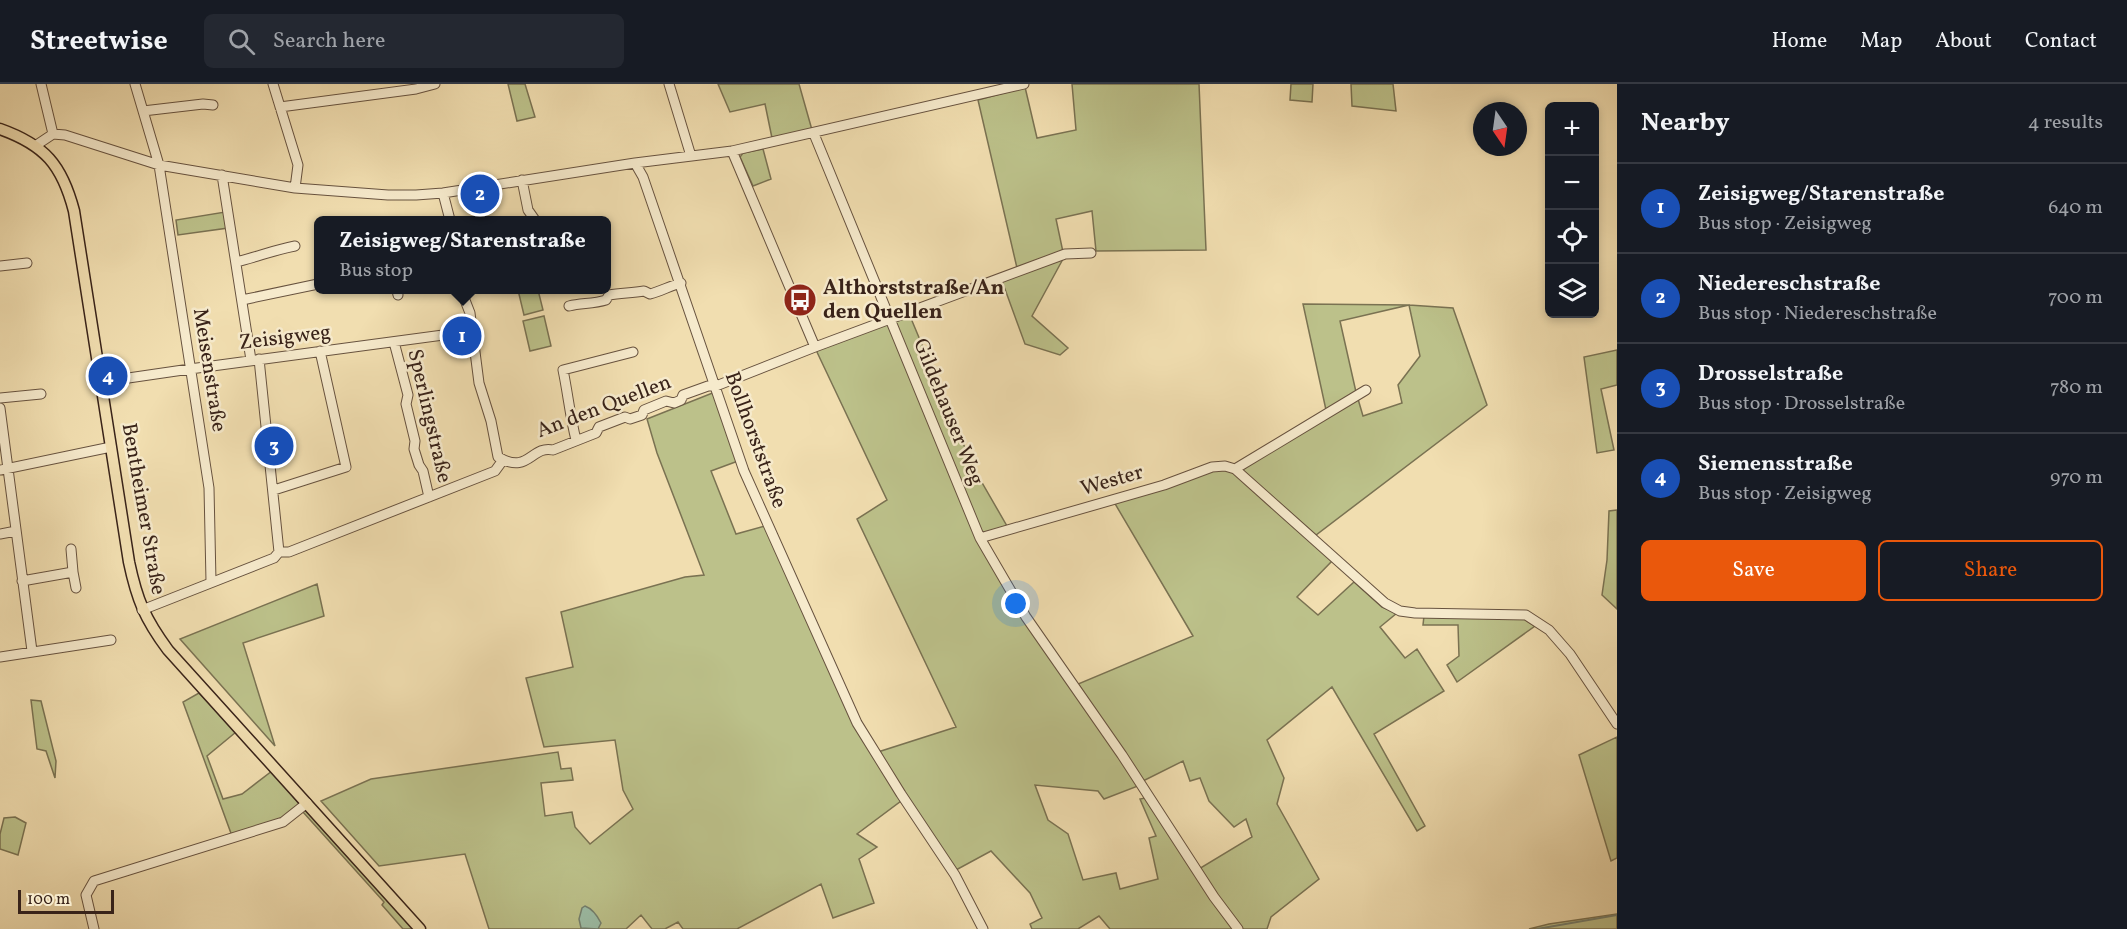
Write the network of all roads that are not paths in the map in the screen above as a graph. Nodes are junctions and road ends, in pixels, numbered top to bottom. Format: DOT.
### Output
graph roads {
  1 [pos="41,84"];
  2 [pos="135,84"];
  3 [pos="273,84"];
  4 [pos="435,84"];
  5 [pos="669,84"];
  6 [pos="1024,84"];
  7 [pos="213,105"];
  8 [pos="280,107"];
  9 [pos="143,111"];
  10 [pos="0,129"];
  11 [pos="53,134"];
  12 [pos="814,134"];
  13 [pos="35,146"];
  14 [pos="732,151"];
  15 [pos="691,156"];
  16 [pos="635,163"];
  17 [pos="159,165"];
  18 [pos="222,175"];
  19 [pos="522,180"];
  20 [pos="295,188"];
  21 [pos="443,194"];
  22 [pos="449,216"];
  23 [pos="532,216"];
  24 [pos="295,246"];
  25 [pos="1091,254"];
  26 [pos="236,262"];
  27 [pos="27,264"];
  28 [pos="0,267"];
  29 [pos="681,284"];
  30 [pos="314,285"];
  31 [pos="463,294"];
  32 [pos="242,300"];
  33 [pos="569,306"];
  34 [pos="890,319"];
  35 [pos="473,331"];
  36 [pos="394,342"];
  37 [pos="815,347"];
  38 [pos="320,351"];
  39 [pos="633,352"];
  40 [pos="255,360"];
  41 [pos="190,369"];
  42 [pos="101,382"];
  43 [pos="716,386"];
  44 [pos="1366,390"];
  45 [pos="41,393"];
  46 [pos="0,398"];
  47 [pos="0,408"];
  48 [pos="576,440"];
  49 [pos="111,447"];
  50 [pos="503,460"];
  51 [pos="4,469"];
  52 [pos="1235,469"];
  53 [pos="274,490"];
  54 [pos="429,497"];
  55 [pos="16,531"];
  56 [pos="0,534"];
  57 [pos="980,538"];
  58 [pos="71,549"];
  59 [pos="279,552"];
  60 [pos="73,572"];
  61 [pos="22,581"];
  62 [pos="211,581"];
  63 [pos="76,588"];
  64 [pos="142,609"];
  65 [pos="111,640"];
  66 [pos="32,651"];
  67 [pos="0,657"];
  68 [pos="1617,723"];
  69 [pos="307,802"];
  70 [pos="94,929"];
  71 [pos="420,929"];
  72 [pos="983,929"];
  73 [pos="1238,929"];
  1 -- 11 [label="street"];
  2 -- 9 [label="street, Meisenstraße"];
  3 -- 8 [label="street"];
  4 -- 8 [label="street"];
  5 -- 15 [label="street"];
  6 -- 12 [label="street"];
  7 -- 9 [label="street"];
  8 -- 20 [label="street"];
  9 -- 17 [label="street, Meisenstraße"];
  10 -- 13 [label="main road, Bentheimer Straße"];
  11 -- 13 [label="street"];
  11 -- 17 [label="street"];
  12 -- 14 [label="street"];
  12 -- 34 [label="street, Gildehauser Weg"];
  13 -- 42 [label="main road, Bentheimer Straße"];
  14 -- 15 [label="street"];
  14 -- 37 [label="street"];
  15 -- 16 [label="street"];
  16 -- 19 [label="street"];
  16 -- 29 [label="street, Bollhorststraße"];
  17 -- 18 [label="street"];
  17 -- 41 [label="street, Meisenstraße"];
  18 -- 20 [label="street"];
  18 -- 26 [label="street"];
  19 -- 21 [label="street"];
  19 -- 23 [label="street"];
  20 -- 21 [label="street"];
  21 -- 22 [label="street"];
  24 -- 26 [label="street"];
  25 -- 34 [label="street, An den Quellen"];
  26 -- 32 [label="street"];
  27 -- 28 [label="street"];
  29 -- 33 [label="street"];
  29 -- 43 [label="street, Bollhorststraße"];
  30 -- 32 [label="street"];
  31 -- 35 [label="street"];
  32 -- 40 [label="street"];
  34 -- 37 [label="street, An den Quellen"];
  34 -- 57 [label="street, Gildehauser Weg"];
  35 -- 36 [label="street, Zeisigweg"];
  35 -- 50 [label="street"];
  36 -- 38 [label="street, Zeisigweg"];
  36 -- 54 [label="street, Sperlingstraße"];
  37 -- 43 [label="street, An den Quellen"];
  38 -- 40 [label="street, Zeisigweg"];
  38 -- 53 [label="street"];
  39 -- 48 [label="street"];
  40 -- 41 [label="street, Zeisigweg"];
  40 -- 53 [label="street"];
  41 -- 42 [label="street, Zeisigweg"];
  41 -- 62 [label="street, Meisenstraße"];
  42 -- 49 [label="main road, Bentheimer Straße"];
  43 -- 48 [label="street, An den Quellen"];
  43 -- 72 [label="street, Bollhorststraße"];
  44 -- 52 [label="street"];
  45 -- 46 [label="street"];
  47 -- 51 [label="street"];
  48 -- 50 [label="street, An den Quellen"];
  49 -- 51 [label="street"];
  49 -- 64 [label="main road, Bentheimer Straße"];
  50 -- 54 [label="street"];
  51 -- 55 [label="street"];
  52 -- 57 [label="street, Wester"];
  52 -- 68 [label="street"];
  53 -- 59 [label="street"];
  54 -- 59 [label="street"];
  55 -- 56 [label="street"];
  55 -- 61 [label="street"];
  57 -- 73 [label="street"];
  58 -- 60 [label="street"];
  59 -- 62 [label="street"];
  60 -- 61 [label="street"];
  60 -- 63 [label="street"];
  61 -- 66 [label="street"];
  62 -- 64 [label="street"];
  64 -- 69 [label="main road, Bentheimer Straße"];
  65 -- 66 [label="street"];
  66 -- 67 [label="street"];
  69 -- 70 [label="street"];
  69 -- 71 [label="main road, Bentheimer Straße"];
}
